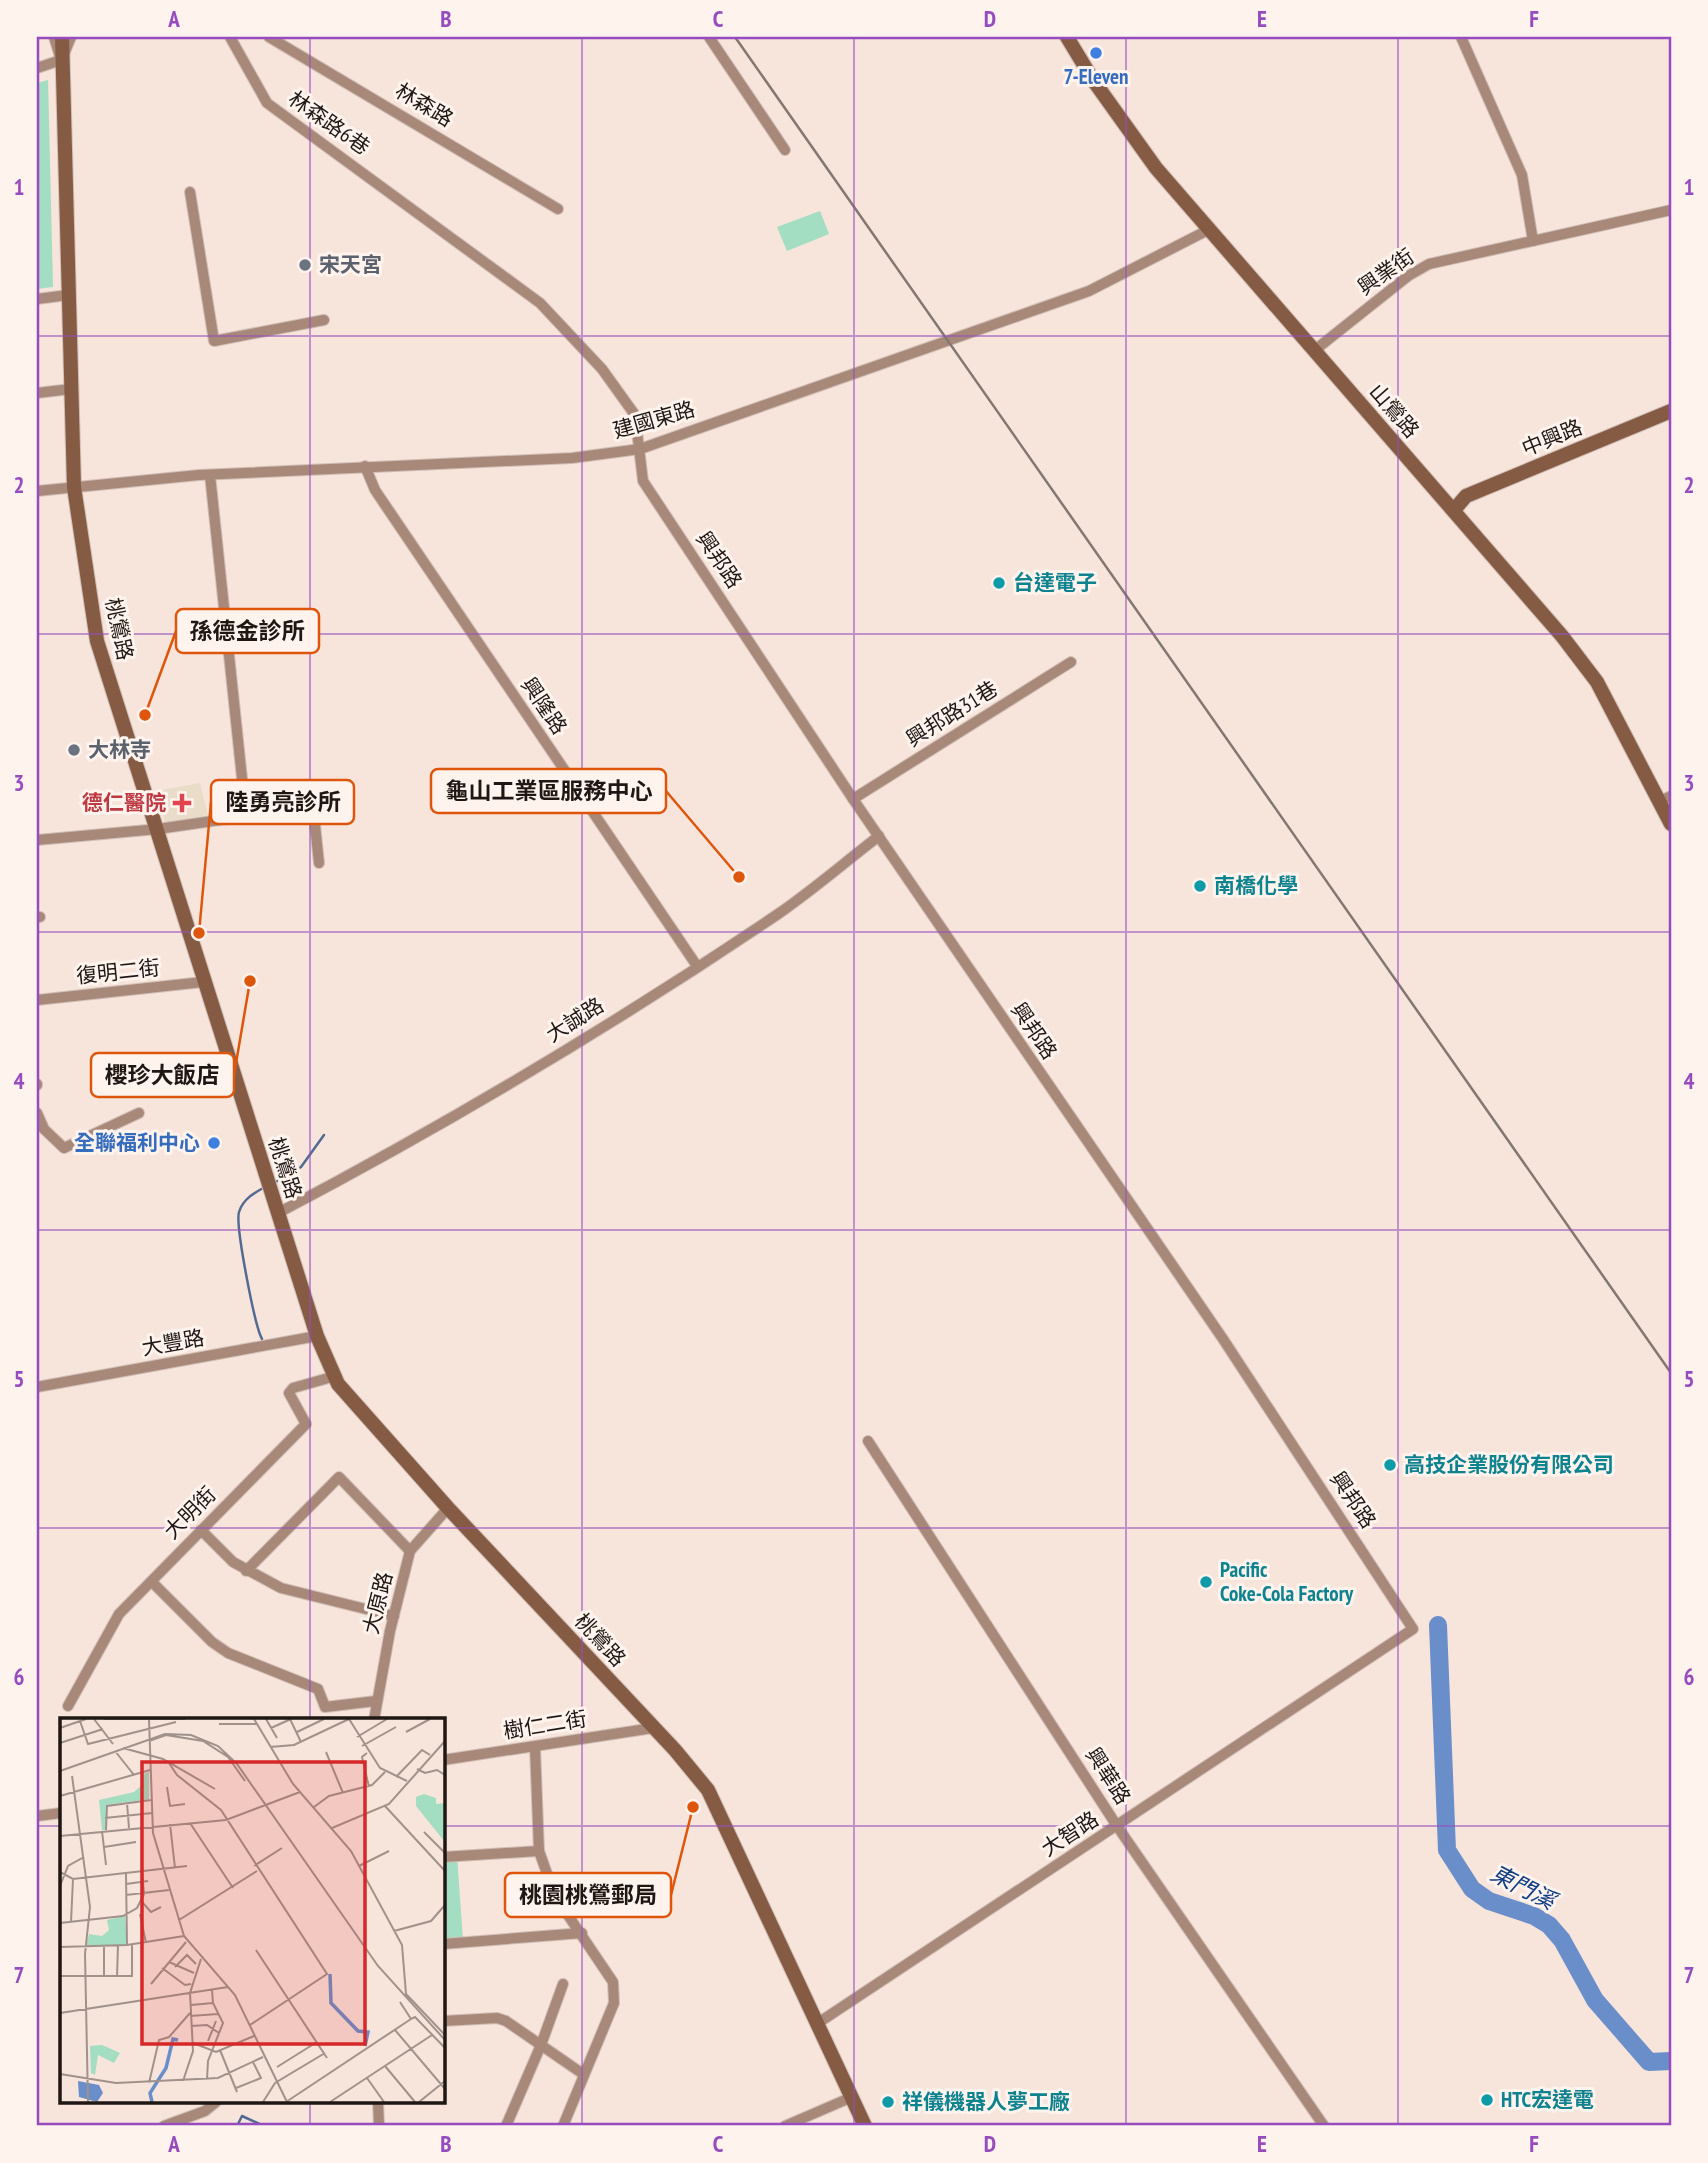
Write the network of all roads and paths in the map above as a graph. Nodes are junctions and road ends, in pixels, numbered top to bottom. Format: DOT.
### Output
graph roads {
  1 [pos="230,37"];
  2 [pos="269,37"];
  3 [pos="709,37"];
  4 [pos="1067,37"];
  5 [pos="1461,37"];
  6 [pos="62,38"];
  7 [pos="61,60"];
  8 [pos="37,68"];
  9 [pos="785,150"];
  10 [pos="190,192"];
  11 [pos="558,209"];
  12 [pos="1671,210"];
  13 [pos="1208,230"];
  14 [pos="1533,241"];
  15 [pos="68,295"];
  16 [pos="37,299"];
  17 [pos="324,320"];
  18 [pos="1315,350"];
  19 [pos="71,389"];
  20 [pos="37,393"];
  21 [pos="1671,411"];
  22 [pos="640,449"];
  23 [pos="365,466"];
  24 [pos="210,475"];
  25 [pos="74,487"];
  26 [pos="37,491"];
  27 [pos="1454,510"];
  28 [pos="1070,662"];
  29 [pos="1665,798"];
  30 [pos="853,799"];
  31 [pos="342,802"];
  32 [pos="313,806"];
  33 [pos="246,816"];
  34 [pos="1671,824"];
  35 [pos="158,829"];
  36 [pos="878,836"];
  37 [pos="37,839"];
  38 [pos="319,863"];
  39 [pos="697,965"];
  40 [pos="203,982"];
  41 [pos="37,1000"];
  42 [pos="139,1112"];
  43 [pos="37,1114"];
  44 [pos="278,1213"];
  45 [pos="317,1336"];
  46 [pos="332,1377"];
  47 [pos="37,1387"];
  48 [pos="868,1441"];
  49 [pos="448,1508"];
  50 [pos="201,1531"];
  51 [pos="410,1551"];
  52 [pos="246,1571"];
  53 [pos="153,1583"];
  54 [pos="394,1616"];
  55 [pos="1413,1629"];
  56 [pos="376,1701"];
  57 [pos="68,1706"];
  58 [pos="374,1718"];
  59 [pos="653,1728"];
  60 [pos="535,1746"];
  61 [pos="444,1760"];
  62 [pos="60,1813"];
  63 [pos="37,1816"];
  64 [pos="1117,1826"];
  65 [pos="539,1851"];
  66 [pos="444,1857"];
  67 [pos="582,1933"];
  68 [pos="444,1944"];
  69 [pos="563,1984"];
  70 [pos="444,2021"];
  71 [pos="818,2023"];
  72 [pos="541,2045"];
  73 [pos="583,2074"];
  74 [pos="852,2097"];
  75 [pos="214,2104"];
  76 [pos="378,2104"];
  77 [pos="164,2126"];
  78 [pos="379,2126"];
  79 [pos="506,2126"];
  80 [pos="564,2126"];
  81 [pos="785,2126"];
  82 [pos="866,2126"];
  83 [pos="1324,2126"];
  1 -- 22 [label="street, 林森路6巷"];
  2 -- 11 [label="street, 林森路"];
  3 -- 9 [label="street"];
  4 -- 13 [label="main road, 山鶯路"];
  5 -- 14 [label="street"];
  6 -- 7 [label="main road, 桃鶯路"];
  7 -- 8 [label="street"];
  7 -- 15 [label="main road, 桃鶯路"];
  10 -- 17 [label="street"];
  12 -- 14 [label="street, 興業街"];
  13 -- 18 [label="main road, 山鶯路"];
  13 -- 22 [label="street, 建國東路"];
  14 -- 18 [label="street, 興業街"];
  15 -- 16 [label="street"];
  15 -- 19 [label="main road, 桃鶯路"];
  18 -- 27 [label="main road, 山鶯路"];
  19 -- 20 [label="street"];
  19 -- 25 [label="main road, 桃鶯路"];
  21 -- 27 [label="main road, 中興路"];
  22 -- 23 [label="street, 建國東路"];
  22 -- 30 [label="street, 興邦路"];
  23 -- 24 [label="street, 建國東路"];
  23 -- 39 [label="street, 興隆路"];
  24 -- 25 [label="street, 建國東路"];
  24 -- 33 [label="street"];
  25 -- 26 [label="street, 建國東路"];
  25 -- 35 [label="main road, 桃鶯路"];
  27 -- 29 [label="main road, 山鶯路"];
  28 -- 30 [label="street, 興邦路31巷"];
  29 -- 34 [label="main road, 山鶯路"];
  30 -- 36 [label="street, 興邦路"];
  31 -- 32 [label="street"];
  32 -- 33 [label="street"];
  32 -- 38 [label="street"];
  33 -- 35 [label="street"];
  35 -- 37 [label="street"];
  35 -- 40 [label="main road, 桃鶯路"];
  36 -- 39 [label="street, 大誠路"];
  36 -- 55 [label="street, 興邦路"];
  39 -- 44 [label="street, 大誠路"];
  40 -- 41 [label="street, 復明二街"];
  40 -- 44 [label="main road, 桃鶯路"];
  42 -- 43 [label="street"];
  44 -- 45 [label="main road, 桃鶯路"];
  45 -- 46 [label="main road, 桃鶯路"];
  45 -- 47 [label="street, 大豐路"];
  46 -- 49 [label="main road, 桃鶯路"];
  46 -- 50 [label="street, 大明街"];
  48 -- 64 [label="street, 興華路"];
  49 -- 51 [label="street, 大原路"];
  49 -- 59 [label="main road, 桃鶯路"];
  50 -- 52 [label="street"];
  50 -- 53 [label="street, 大明街"];
  51 -- 52 [label="street"];
  51 -- 54 [label="street, 大原路"];
  52 -- 54 [label="street"];
  53 -- 56 [label="street"];
  53 -- 57 [label="street, 大明街"];
  54 -- 56 [label="street, 大原路"];
  55 -- 64 [label="street, 大智路"];
  56 -- 58 [label="street, 大原路"];
  59 -- 60 [label="street, 樹仁二街"];
  59 -- 71 [label="main road, 桃鶯路"];
  60 -- 61 [label="street, 樹仁二街"];
  60 -- 65 [label="street"];
  62 -- 63 [label="street"];
  64 -- 71 [label="street, 大智路"];
  64 -- 83 [label="street, 興華路"];
  65 -- 66 [label="street"];
  65 -- 67 [label="street"];
  67 -- 68 [label="street"];
  67 -- 73 [label="street"];
  69 -- 72 [label="street"];
  70 -- 72 [label="street"];
  71 -- 74 [label="main road, 桃鶯路"];
  72 -- 73 [label="street"];
  72 -- 79 [label="street"];
  73 -- 80 [label="street"];
  74 -- 81 [label="street"];
  74 -- 82 [label="main road, 桃鶯路"];
  75 -- 77 [label="street"];
  76 -- 78 [label="street"];
}
